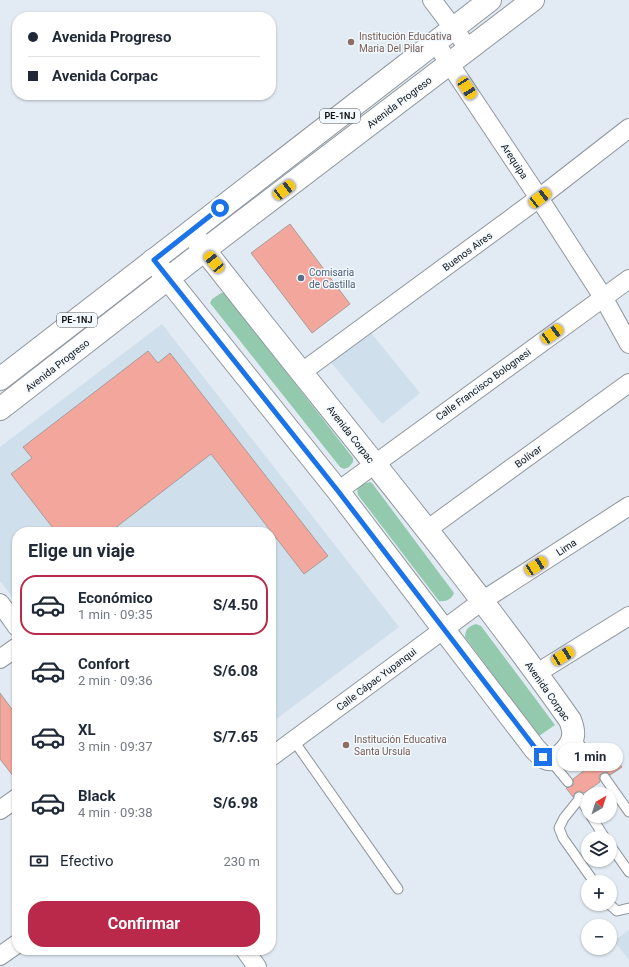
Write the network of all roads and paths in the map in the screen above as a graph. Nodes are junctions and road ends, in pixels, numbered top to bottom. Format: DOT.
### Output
graph roads {
  1 [pos="432,0"];
  2 [pos="490,0"];
  3 [pos="532,0"];
  4 [pos="453,28"];
  5 [pos="435,42"];
  6 [pos="468,49"];
  7 [pos="450,63"];
  8 [pos="629,128"];
  9 [pos="540,198"];
  10 [pos="190,232"];
  11 [pos="204,250"];
  12 [pos="154,260"];
  13 [pos="167,278"];
  14 [pos="629,279"];
  15 [pos="603,297"];
  16 [pos="629,344"];
  17 [pos="302,372"];
  18 [pos="0,379"];
  19 [pos="629,383"];
  20 [pos="0,409"];
  21 [pos="375,464"];
  22 [pos="338,491"];
  23 [pos="629,506"];
  24 [pos="428,529"];
  25 [pos="482,601"];
  26 [pos="0,603"];
  27 [pos="629,616"];
  28 [pos="12,620"];
  29 [pos="444,628"];
  30 [pos="12,651"];
  31 [pos="0,659"];
  32 [pos="537,673"];
  33 [pos="573,736"];
  34 [pos="294,740"];
  35 [pos="276,753"];
  36 [pos="549,759"];
  37 [pos="594,764"];
  38 [pos="605,778"];
  39 [pos="568,782"];
  40 [pos="581,801"];
  41 [pos="12,802"];
  42 [pos="0,810"];
  43 [pos="629,812"];
  44 [pos="617,855"];
  45 [pos="629,872"];
  46 [pos="589,875"];
  47 [pos="398,889"];
  48 [pos="629,908"];
  49 [pos="617,911"];
  50 [pos="12,948"];
  51 [pos="248,955"];
  52 [pos="0,956"];
  53 [pos="255,966"];
  1 -- 4 [label="street"];
  2 -- 4 [label="street, PE-1NJ"];
  3 -- 6 [label="street, Avenida Progreso / PE-1NJ"];
  4 -- 5 [label="street, PE-1NJ"];
  4 -- 6 [label="street"];
  5 -- 7 [label="street, Arequipa"];
  5 -- 10 [label="street, PE-1NJ"];
  6 -- 7 [label="street, Avenida Progreso / PE-1NJ"];
  7 -- 9 [label="street, Arequipa"];
  7 -- 11 [label="street, Avenida Progreso / PE-1NJ"];
  8 -- 9 [label="street, Buenos Aires"];
  9 -- 15 [label="street, Arequipa"];
  9 -- 17 [label="street, Buenos Aires"];
  10 -- 11 [label="street, Avenida Corpac"];
  10 -- 12 [label="street, PE-1NJ"];
  11 -- 13 [label="street, Avenida Progreso / PE-1NJ"];
  11 -- 17 [label="street, Avenida Corpac"];
  12 -- 13 [label="street"];
  12 -- 18 [label="street, PE-1NJ"];
  13 -- 20 [label="street, Avenida Progreso / PE-1NJ"];
  13 -- 22 [label="street"];
  14 -- 15 [label="street, Calle Francisco Bolognesi"];
  15 -- 16 [label="street, Arequipa"];
  15 -- 21 [label="street, Calle Francisco Bolognesi"];
  17 -- 21 [label="street, Avenida Corpac"];
  19 -- 24 [label="street, Bolívar"];
  21 -- 22 [label="street, Calle Francisco Bolognesi"];
  21 -- 24 [label="street, Avenida Corpac"];
  22 -- 29 [label="street"];
  23 -- 25 [label="street, Lima"];
  24 -- 25 [label="street, Avenida Corpac"];
  25 -- 29 [label="street, Calle Cápac Yupanqui"];
  25 -- 32 [label="street, Avenida Corpac"];
  26 -- 28 [label="street"];
  27 -- 32 [label="street"];
  29 -- 34 [label="street, Calle Cápac Yupanqui"];
  29 -- 36 [label="street"];
  30 -- 31 [label="street"];
  32 -- 33 [label="street, Avenida Corpac"];
  33 -- 36 [label="street"];
  33 -- 37 [label="lane"];
  34 -- 35 [label="street, Calle Cápac Yupanqui"];
  34 -- 47 [label="lane"];
  36 -- 39 [label="lane"];
  38 -- 43 [label="lane"];
  40 -- 46 [label="lane"];
  41 -- 42 [label="street"];
  44 -- 45 [label="lane"];
  48 -- 49 [label="lane"];
  50 -- 52 [label="street"];
  51 -- 53 [label="street"];
}
